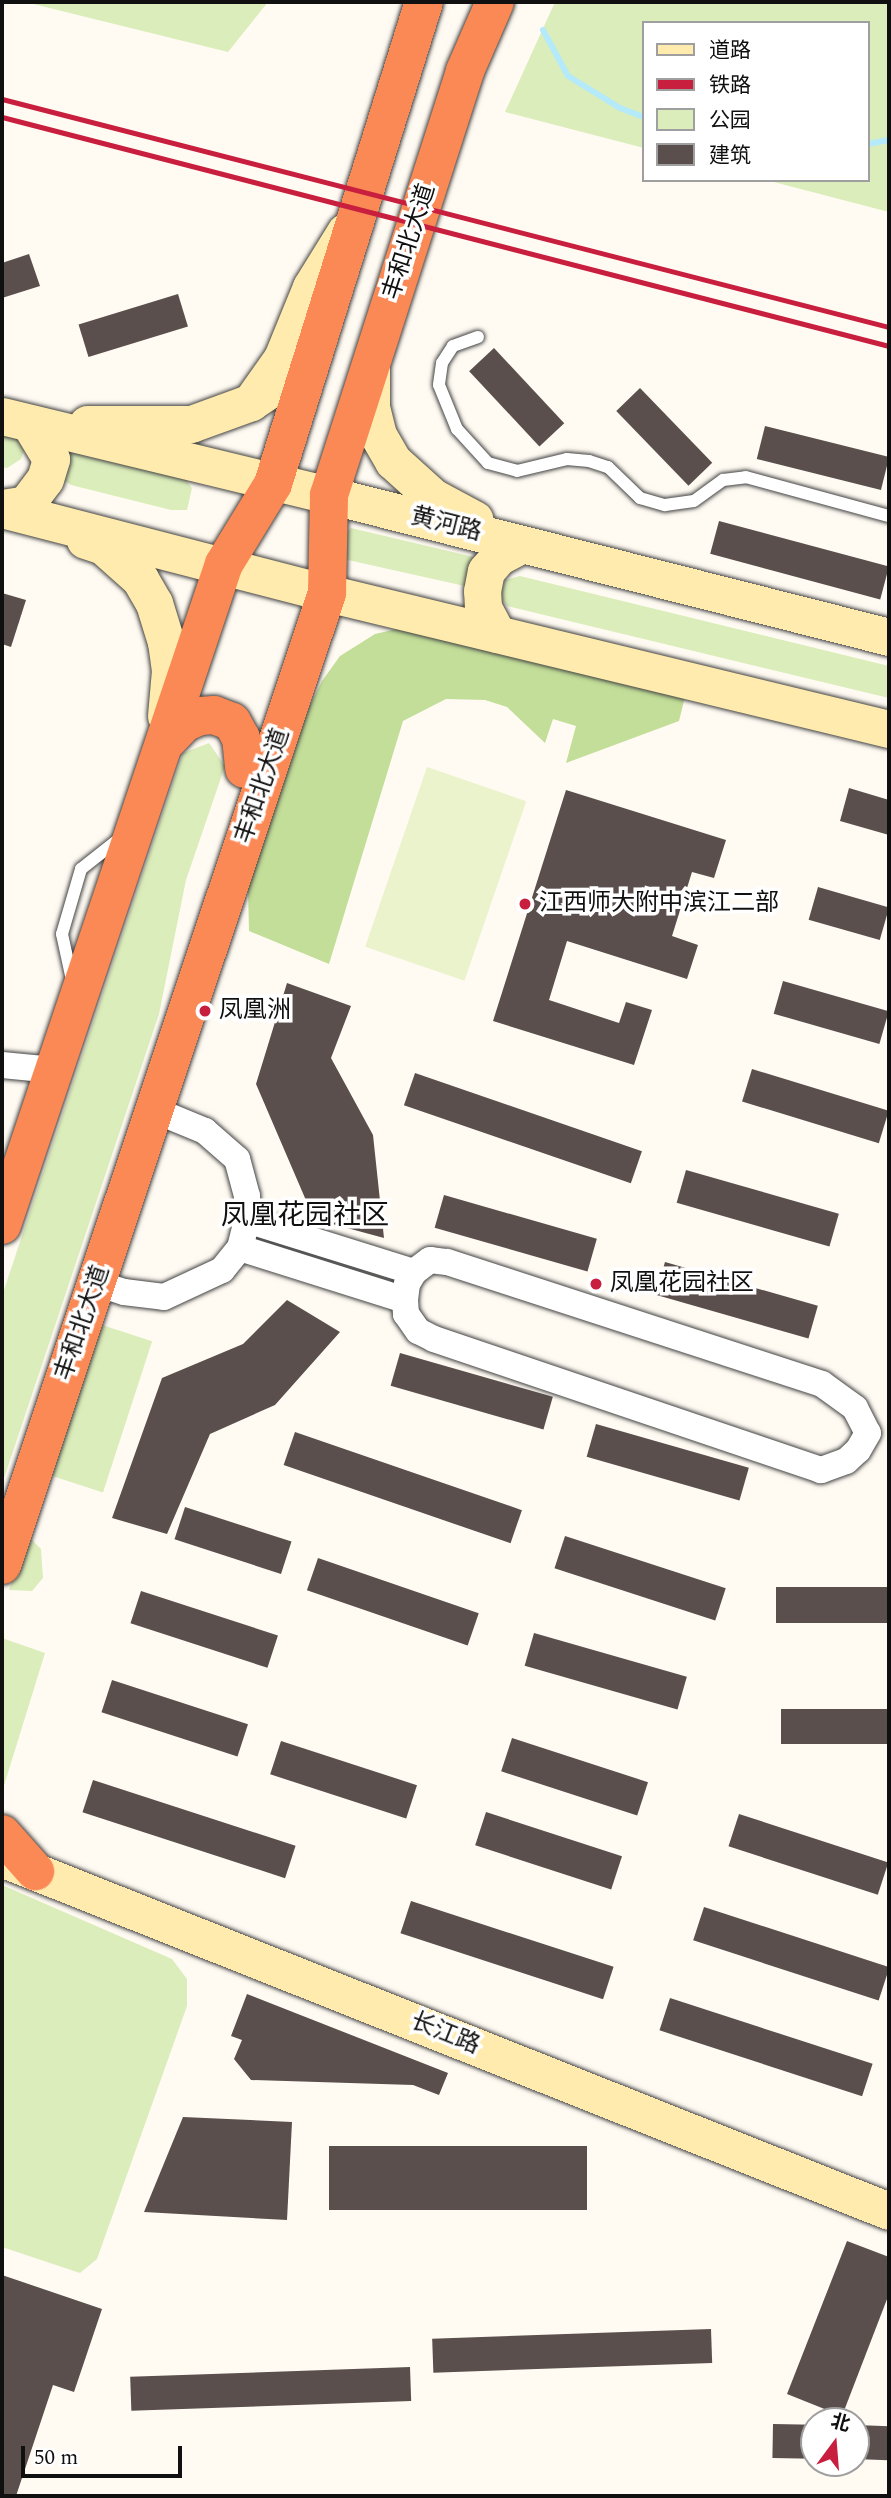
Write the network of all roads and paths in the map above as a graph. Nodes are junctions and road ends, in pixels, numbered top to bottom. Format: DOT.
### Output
graph roads {
  1 [pos="410,2"];
  2 [pos="424,2"];
  3 [pos="495,2"];
  4 [pos="478,337"];
  5 [pos="317,342"];
  6 [pos="370,366"];
  7 [pos="251,401"];
  8 [pos="16,420"];
  9 [pos="273,484"];
  10 [pos="329,495"];
  11 [pos="2,508"];
  12 [pos="889,516"];
  13 [pos="522,544"];
  14 [pos="224,564"];
  15 [pos="317,590"];
  16 [pos="497,634"];
  17 [pos="889,638"];
  18 [pos="889,730"];
  19 [pos="164,744"];
  20 [pos="244,769"];
  21 [pos="183,1023"];
  22 [pos="2,1065"];
  23 [pos="54,1070"];
  24 [pos="154,1110"];
  25 [pos="247,1220"];
  26 [pos="2,1225"];
  27 [pos="240,1248"];
  28 [pos="414,1272"];
  29 [pos="96,1283"];
  30 [pos="405,1300"];
  31 [pos="2,1565"];
  32 [pos="2,1834"];
  33 [pos="17,1867"];
  34 [pos="889,2211"];
  1 -- 7 [label="main road"];
  2 -- 5 [label="highway"];
  3 -- 6 [label="highway, 丰和北大道"];
  4 -- 12 [label="lane"];
  5 -- 7 [label="main road"];
  5 -- 9 [label="highway"];
  6 -- 10 [label="highway, 丰和北大道"];
  6 -- 13 [label="main road"];
  7 -- 8 [label="main road"];
  8 -- 9 [label="main road, 黄河路"];
  8 -- 11 [label="main road"];
  9 -- 10 [label="main road, 黄河路"];
  9 -- 14 [label="highway"];
  10 -- 13 [label="main road, 黄河路"];
  10 -- 15 [label="highway, 丰和北大道"];
  11 -- 14 [label="main road"];
  11 -- 19 [label="main road"];
  13 -- 16 [label="main road"];
  13 -- 17 [label="main road, 黄河路"];
  14 -- 15 [label="main road"];
  14 -- 19 [label="highway"];
  15 -- 16 [label="main road"];
  15 -- 20 [label="highway"];
  15 -- 21 [label="highway, 丰和北大道"];
  16 -- 18 [label="main road"];
  19 -- 20 [label="highway"];
  19 -- 23 [label="highway"];
  20 -- 21 [label="highway"];
  21 -- 24 [label="highway, 丰和北大道"];
  22 -- 23 [label="street"];
  23 -- 26 [label="highway"];
  24 -- 25 [label="street"];
  24 -- 29 [label="highway, 丰和北大道"];
  25 -- 27 [label="street"];
  25 -- 28 [label="street"];
  27 -- 29 [label="street"];
  27 -- 30 [label="street"];
  28 -- 30 [label="street"];
  28 -- 30 [label="street"];
  29 -- 31 [label="highway, 丰和北大道"];
  32 -- 33 [label="highway"];
  33 -- 34 [label="main road, 长江路"];
}
